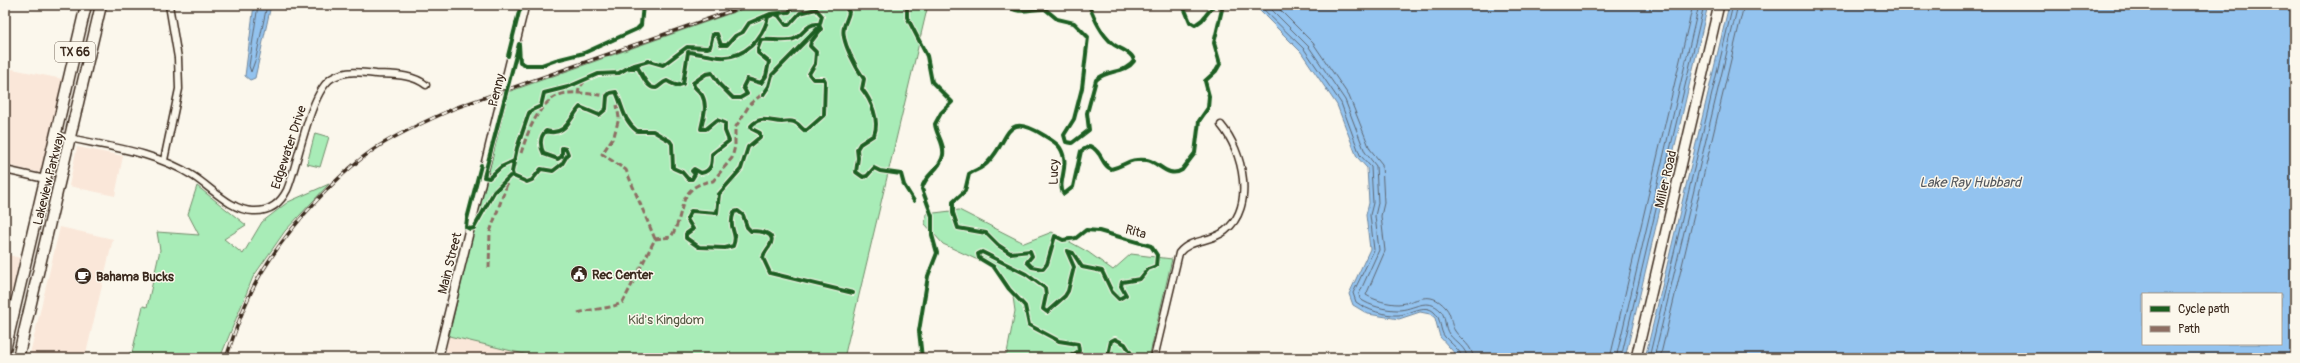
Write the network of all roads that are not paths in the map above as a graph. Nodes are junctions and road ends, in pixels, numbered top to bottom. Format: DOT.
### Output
graph roads {
  1 [pos="86,5"];
  2 [pos="95,5"];
  3 [pos="101,5"];
  4 [pos="170,5"];
  5 [pos="1719,5"];
  6 [pos="523,11"];
  7 [pos="93,42"];
  8 [pos="426,85"];
  9 [pos="1221,125"];
  10 [pos="56,135"];
  11 [pos="71,138"];
  12 [pos="164,160"];
  13 [pos="5,170"];
  14 [pos="45,179"];
  15 [pos="5,350"];
  16 [pos="18,358"];
  17 [pos="438,358"];
  18 [pos="1154,358"];
  19 [pos="1636,358"];
  1 -- 10 [label="main road, Lakeview Parkway / TX 66"];
  2 -- 7 [label="main road"];
  3 -- 7 [label="main road, Lakeview Parkway / TX 66"];
  4 -- 12 [label="street"];
  5 -- 19 [label="main road, Miller Road"];
  6 -- 17 [label="street, Main Street"];
  7 -- 11 [label="main road, Lakeview Parkway / TX 66"];
  8 -- 12 [label="street, Edgewater Drive"];
  9 -- 18 [label="street"];
  10 -- 11 [label="street, Edgewater Drive"];
  10 -- 14 [label="main road, Lakeview Parkway / TX 66"];
  11 -- 12 [label="street, Edgewater Drive"];
  11 -- 16 [label="main road, Lakeview Parkway / TX 66"];
  13 -- 14 [label="street"];
  14 -- 15 [label="main road, Lakeview Parkway / TX 66"];
}
